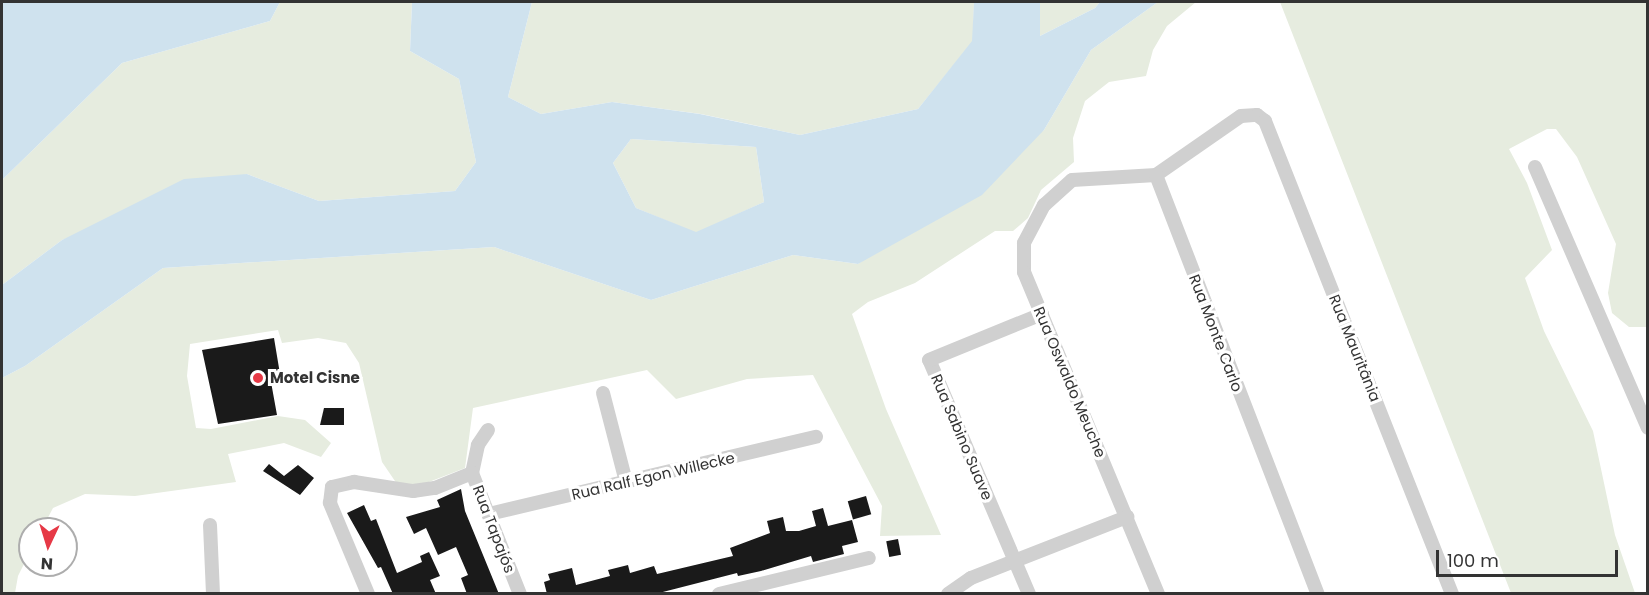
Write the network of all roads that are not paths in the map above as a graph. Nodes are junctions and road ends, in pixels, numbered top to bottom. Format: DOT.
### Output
graph roads {
  1 [pos="1535,167"];
  2 [pos="1156,175"];
  3 [pos="1042,314"];
  4 [pos="603,393"];
  5 [pos="1647,428"];
  6 [pos="488,430"];
  7 [pos="816,437"];
  8 [pos="472,473"];
  9 [pos="627,482"];
  10 [pos="489,514"];
  11 [pos="1127,517"];
  12 [pos="210,525"];
  13 [pos="869,558"];
  14 [pos="1015,560"];
  15 [pos="213,594"];
  16 [pos="368,594"];
  17 [pos="520,594"];
  18 [pos="719,594"];
  19 [pos="948,594"];
  20 [pos="1029,594"];
  21 [pos="1158,594"];
  22 [pos="1318,594"];
  23 [pos="1452,594"];
  1 -- 5 [label="street"];
  2 -- 3 [label="street, Rua Oswaldo Meuche"];
  2 -- 22 [label="street, Rua Monte Carlo"];
  2 -- 23 [label="street, Rua Mauritânia"];
  3 -- 11 [label="street, Rua Oswaldo Meuche"];
  3 -- 14 [label="street, Rua Sabino Suave"];
  4 -- 9 [label="street"];
  6 -- 8 [label="street, Rua Tapajós"];
  7 -- 9 [label="street, Rua Ralf Egon Willecke"];
  8 -- 10 [label="street, Rua Tapajós"];
  8 -- 16 [label="street"];
  9 -- 10 [label="street, Rua Ralf Egon Willecke"];
  10 -- 17 [label="street, Rua Tapajós"];
  11 -- 14 [label="street"];
  11 -- 21 [label="street, Rua Oswaldo Meuche"];
  12 -- 15 [label="street"];
  13 -- 18 [label="street"];
  14 -- 19 [label="street"];
  14 -- 20 [label="street, Rua Sabino Suave"];
}
